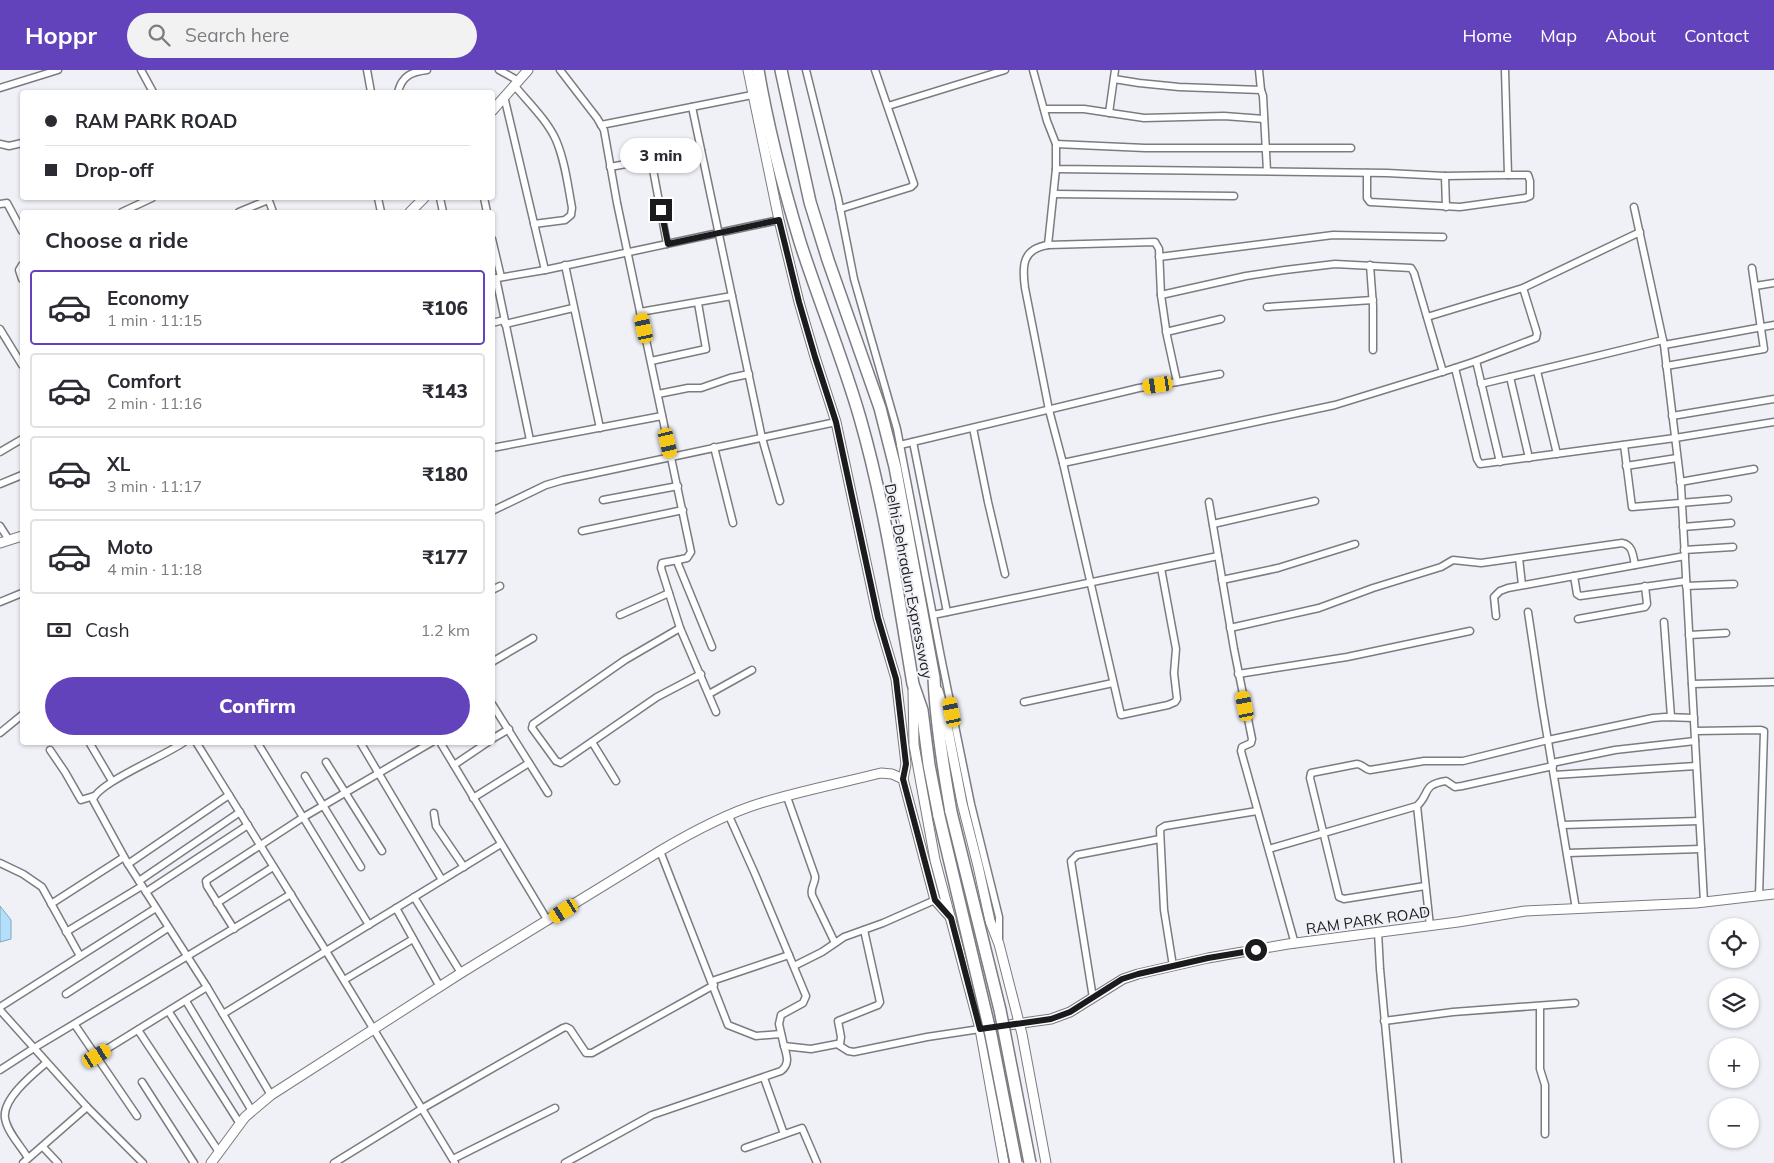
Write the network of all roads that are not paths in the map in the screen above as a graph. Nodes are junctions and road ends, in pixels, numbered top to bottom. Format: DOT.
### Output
graph roads {
  1 [pos="58,70"];
  2 [pos="140,70"];
  3 [pos="367,70"];
  4 [pos="427,70"];
  5 [pos="499,70"];
  6 [pos="528,70"];
  7 [pos="560,70"];
  8 [pos="748,70"];
  9 [pos="758,70"];
  10 [pos="781,70"];
  11 [pos="806,70"];
  12 [pos="875,70"];
  13 [pos="1005,70"];
  14 [pos="1033,70"];
  15 [pos="1115,70"];
  16 [pos="1259,70"];
  17 [pos="1506,70"];
  18 [pos="1114,79"];
  19 [pos="516,83"];
  20 [pos="0,88"];
  21 [pos="152,90"];
  22 [pos="371,90"];
  23 [pos="399,90"];
  24 [pos="1261,90"];
  25 [pos="504,96"];
  26 [pos="752,96"];
  27 [pos="888,106"];
  28 [pos="495,107"];
  29 [pos="692,107"];
  30 [pos="1044,109"];
  31 [pos="1109,113"];
  32 [pos="1264,119"];
  33 [pos="601,125"];
  34 [pos="0,144"];
  35 [pos="20,144"];
  36 [pos="1056,144"];
  37 [pos="1266,148"];
  38 [pos="1351,148"];
  39 [pos="701,150"];
  40 [pos="651,159"];
  41 [pos="610,167"];
  42 [pos="1056,169"];
  43 [pos="1267,171"];
  44 [pos="1368,173"];
  45 [pos="1508,175"];
  46 [pos="1445,176"];
  47 [pos="1054,194"];
  48 [pos="1234,196"];
  49 [pos="148,200"];
  50 [pos="266,200"];
  51 [pos="422,200"];
  52 [pos="0,204"];
  53 [pos="1446,207"];
  54 [pos="1634,207"];
  55 [pos="840,209"];
  56 [pos="126,210"];
  57 [pos="244,210"];
  58 [pos="412,210"];
  59 [pos="779,220"];
  60 [pos="534,224"];
  61 [pos="20,227"];
  62 [pos="1640,232"];
  63 [pos="719,233"];
  64 [pos="1444,237"];
  65 [pos="668,244"];
  66 [pos="1048,245"];
  67 [pos="628,252"];
  68 [pos="1159,257"];
  69 [pos="565,265"];
  70 [pos="1370,266"];
  71 [pos="1752,268"];
  72 [pos="545,270"];
  73 [pos="496,278"];
  74 [pos="1774,283"];
  75 [pos="1755,286"];
  76 [pos="1523,288"];
  77 [pos="732,296"];
  78 [pos="1161,296"];
  79 [pos="1373,300"];
  80 [pos="698,303"];
  81 [pos="1267,307"];
  82 [pos="573,308"];
  83 [pos="640,312"];
  84 [pos="1427,317"];
  85 [pos="1221,319"];
  86 [pos="505,322"];
  87 [pos="495,323"];
  88 [pos="1774,326"];
  89 [pos="1762,328"];
  90 [pos="0,329"];
  91 [pos="1166,332"];
  92 [pos="1663,342"];
  93 [pos="1372,350"];
  94 [pos="651,361"];
  95 [pos="1476,361"];
  96 [pos="20,362"];
  97 [pos="1666,366"];
  98 [pos="1455,368"];
  99 [pos="1536,371"];
  100 [pos="1443,372"];
  101 [pos="749,374"];
  102 [pos="1220,374"];
  103 [pos="1510,377"];
  104 [pos="1177,382"];
  105 [pos="1481,384"];
  106 [pos="658,394"];
  107 [pos="1774,399"];
  108 [pos="1050,410"];
  109 [pos="662,416"];
  110 [pos="1672,416"];
  111 [pos="836,422"];
  112 [pos="1774,422"];
  113 [pos="600,428"];
  114 [pos="973,428"];
  115 [pos="762,438"];
  116 [pos="1675,438"];
  117 [pos="530,440"];
  118 [pos="20,441"];
  119 [pos="913,442"];
  120 [pos="900,445"];
  121 [pos="1624,445"];
  122 [pos="495,447"];
  123 [pos="714,447"];
  124 [pos="0,452"];
  125 [pos="1557,454"];
  126 [pos="672,456"];
  127 [pos="1528,458"];
  128 [pos="1677,458"];
  129 [pos="1500,462"];
  130 [pos="1063,463"];
  131 [pos="1626,466"];
  132 [pos="1754,469"];
  133 [pos="20,475"];
  134 [pos="1680,482"];
  135 [pos="0,484"];
  136 [pos="678,486"];
  137 [pos="1728,499"];
  138 [pos="603,500"];
  139 [pos="780,501"];
  140 [pos="1315,501"];
  141 [pos="1208,502"];
  142 [pos="1682,503"];
  143 [pos="495,510"];
  144 [pos="683,510"];
  145 [pos="733,523"];
  146 [pos="1731,523"];
  147 [pos="1212,524"];
  148 [pos="0,526"];
  149 [pos="1683,527"];
  150 [pos="582,531"];
  151 [pos="20,537"];
  152 [pos="9,540"];
  153 [pos="0,543"];
  154 [pos="1354,544"];
  155 [pos="1733,547"];
  156 [pos="1685,553"];
  157 [pos="1218,556"];
  158 [pos="1518,558"];
  159 [pos="678,560"];
  160 [pos="1635,565"];
  161 [pos="1161,568"];
  162 [pos="1005,574"];
  163 [pos="1574,576"];
  164 [pos="1222,580"];
  165 [pos="1090,582"];
  166 [pos="1686,583"];
  167 [pos="1734,584"];
  168 [pos="1522,585"];
  169 [pos="500,586"];
  170 [pos="1645,586"];
  171 [pos="495,588"];
  172 [pos="20,593"];
  173 [pos="669,593"];
  174 [pos="0,602"];
  175 [pos="948,612"];
  176 [pos="1528,612"];
  177 [pos="620,615"];
  178 [pos="933,615"];
  179 [pos="1496,616"];
  180 [pos="1578,619"];
  181 [pos="1664,622"];
  182 [pos="680,628"];
  183 [pos="1230,628"];
  184 [pos="1470,631"];
  185 [pos="1726,633"];
  186 [pos="1689,635"];
  187 [pos="533,638"];
  188 [pos="712,647"];
  189 [pos="495,660"];
  190 [pos="752,670"];
  191 [pos="701,674"];
  192 [pos="1238,674"];
  193 [pos="934,678"];
  194 [pos="1774,682"];
  195 [pos="913,684"];
  196 [pos="1113,684"];
  197 [pos="1692,684"];
  198 [pos="709,694"];
  199 [pos="1024,702"];
  200 [pos="495,708"];
  201 [pos="716,712"];
  202 [pos="20,716"];
  203 [pos="1671,717"];
  204 [pos="1694,718"];
  205 [pos="509,729"];
  206 [pos="1694,731"];
  207 [pos="0,733"];
  208 [pos="495,738"];
  209 [pos="1548,740"];
  210 [pos="1695,740"];
  211 [pos="592,742"];
  212 [pos="91,745"];
  213 [pos="178,745"];
  214 [pos="198,745"];
  215 [pos="259,745"];
  216 [pos="362,745"];
  217 [pos="427,745"];
  218 [pos="442,745"];
  219 [pos="484,745"];
  220 [pos="50,750"];
  221 [pos="326,762"];
  222 [pos="529,763"];
  223 [pos="454,765"];
  224 [pos="1553,765"];
  225 [pos="1696,766"];
  226 [pos="379,774"];
  227 [pos="1554,775"];
  228 [pos="306,776"];
  229 [pos="903,779"];
  230 [pos="112,781"];
  231 [pos="616,781"];
  232 [pos="548,792"];
  233 [pos="344,793"];
  234 [pos="229,795"];
  235 [pos="94,796"];
  236 [pos="787,797"];
  237 [pos="473,798"];
  238 [pos="323,805"];
  239 [pos="1417,806"];
  240 [pos="1257,811"];
  241 [pos="240,812"];
  242 [pos="434,813"];
  243 [pos="728,816"];
  244 [pos="302,818"];
  245 [pos="1699,821"];
  246 [pos="248,825"];
  247 [pos="1562,825"];
  248 [pos="1323,833"];
  249 [pos="1160,839"];
  250 [pos="501,844"];
  251 [pos="259,845"];
  252 [pos="1269,849"];
  253 [pos="1701,850"];
  254 [pos="382,851"];
  255 [pos="660,852"];
  256 [pos="1567,853"];
  257 [pos="124,857"];
  258 [pos="0,863"];
  259 [pos="128,864"];
  260 [pos="273,867"];
  261 [pos="361,867"];
  262 [pos="464,867"];
  263 [pos="442,880"];
  264 [pos="142,886"];
  265 [pos="1426,886"];
  266 [pos="291,894"];
  267 [pos="1774,894"];
  268 [pos="1759,896"];
  269 [pos="414,897"];
  270 [pos="935,900"];
  271 [pos="1704,902"];
  272 [pos="217,903"];
  273 [pos="51,904"];
  274 [pos="156,908"];
  275 [pos="396,908"];
  276 [pos="1576,909"];
  277 [pos="951,918"];
  278 [pos="548,921"];
  279 [pos="369,925"];
  280 [pos="1430,926"];
  281 [pos="168,928"];
  282 [pos="234,929"];
  283 [pos="864,930"];
  284 [pos="66,932"];
  285 [pos="1378,932"];
  286 [pos="413,939"];
  287 [pos="835,943"];
  288 [pos="999,944"];
  289 [pos="1295,944"];
  290 [pos="326,951"];
  291 [pos="789,955"];
  292 [pos="80,956"];
  293 [pos="188,957"];
  294 [pos="794,966"];
  295 [pos="1173,966"];
  296 [pos="461,972"];
  297 [pos="344,980"];
  298 [pos="713,983"];
  299 [pos="207,987"];
  300 [pos="440,987"];
  301 [pos="66,994"];
  302 [pos="1093,998"];
  303 [pos="186,1001"];
  304 [pos="1575,1004"];
  305 [pos="1540,1006"];
  306 [pos="0,1009"];
  307 [pos="169,1012"];
  308 [pos="223,1014"];
  309 [pos="1384,1021"];
  310 [pos="1020,1024"];
  311 [pos="75,1025"];
  312 [pos="374,1029"];
  313 [pos="980,1029"];
  314 [pos="138,1030"];
  315 [pos="781,1034"];
  316 [pos="840,1044"];
  317 [pos="784,1046"];
  318 [pos="34,1048"];
  319 [pos="97,1056"];
  320 [pos="46,1063"];
  321 [pos="0,1070"];
  322 [pos="764,1078"];
  323 [pos="142,1082"];
  324 [pos="272,1095"];
  325 [pos="87,1107"];
  326 [pos="423,1108"];
  327 [pos="555,1108"];
  328 [pos="252,1111"];
  329 [pos="137,1116"];
  330 [pos="240,1124"];
  331 [pos="784,1134"];
  332 [pos="1545,1134"];
  333 [pos="43,1147"];
  334 [pos="745,1148"];
  335 [pos="219,1152"];
  336 [pos="26,1161"];
  337 [pos="454,1161"];
  338 [pos="58,1163"];
  339 [pos="143,1163"];
  340 [pos="194,1163"];
  341 [pos="211,1163"];
  342 [pos="334,1163"];
  343 [pos="565,1163"];
  344 [pos="817,1163"];
  345 [pos="1004,1163"];
  346 [pos="1016,1163"];
  347 [pos="1030,1163"];
  348 [pos="1046,1163"];
  349 [pos="1398,1163"];
  1 -- 20 [label="street"];
  2 -- 21 [label="street"];
  3 -- 22 [label="street"];
  4 -- 23 [label="street"];
  5 -- 19 [label="street"];
  6 -- 19 [label="street"];
  7 -- 33 [label="street"];
  8 -- 26 [label="street"];
  9 -- 195 [label="highway, Delhi-Dehradun Expressway"];
  10 -- 193 [label="highway, Delhi-Dehradun Expressway"];
  11 -- 55 [label="street"];
  12 -- 27 [label="street"];
  13 -- 27 [label="street"];
  14 -- 30 [label="street"];
  15 -- 18 [label="street"];
  16 -- 24 [label="street"];
  17 -- 45 [label="street"];
  18 -- 24 [label="street"];
  18 -- 31 [label="street"];
  19 -- 25 [label="street"];
  19 -- 60 [label="street"];
  24 -- 32 [label="street"];
  25 -- 28 [label="street"];
  25 -- 60 [label="street"];
  26 -- 29 [label="street"];
  26 -- 59 [label="street"];
  27 -- 55 [label="street"];
  29 -- 33 [label="street"];
  29 -- 39 [label="street"];
  30 -- 31 [label="street"];
  30 -- 36 [label="street"];
  31 -- 32 [label="street"];
  32 -- 37 [label="street"];
  33 -- 41 [label="street"];
  34 -- 35 [label="street"];
  36 -- 37 [label="street"];
  36 -- 42 [label="street"];
  37 -- 38 [label="street"];
  37 -- 43 [label="street"];
  39 -- 40 [label="street"];
  39 -- 63 [label="street"];
  40 -- 41 [label="street"];
  40 -- 65 [label="street"];
  41 -- 67 [label="street"];
  42 -- 43 [label="street"];
  42 -- 47 [label="street"];
  43 -- 44 [label="street"];
  44 -- 46 [label="street"];
  44 -- 53 [label="street"];
  45 -- 46 [label="street"];
  45 -- 53 [label="street"];
  46 -- 53 [label="street"];
  47 -- 48 [label="street"];
  47 -- 66 [label="street"];
  49 -- 56 [label="street"];
  50 -- 57 [label="street"];
  51 -- 58 [label="street"];
  52 -- 61 [label="street"];
  54 -- 62 [label="street"];
  55 -- 120 [label="street"];
  59 -- 63 [label="street"];
  59 -- 111 [label="street"];
  60 -- 72 [label="street"];
  62 -- 76 [label="street"];
  62 -- 92 [label="street"];
  63 -- 65 [label="street"];
  63 -- 77 [label="street"];
  64 -- 68 [label="street"];
  65 -- 67 [label="street"];
  66 -- 68 [label="street"];
  66 -- 108 [label="street"];
  67 -- 69 [label="street"];
  67 -- 83 [label="street"];
  68 -- 78 [label="street"];
  69 -- 72 [label="street"];
  69 -- 82 [label="street"];
  70 -- 78 [label="street"];
  70 -- 79 [label="street"];
  70 -- 84 [label="street"];
  71 -- 75 [label="street"];
  72 -- 73 [label="street"];
  73 -- 86 [label="street"];
  74 -- 75 [label="street"];
  75 -- 89 [label="street"];
  76 -- 84 [label="street"];
  76 -- 95 [label="street"];
  77 -- 80 [label="street"];
  77 -- 101 [label="street"];
  78 -- 91 [label="street"];
  79 -- 81 [label="street"];
  79 -- 93 [label="street"];
  80 -- 83 [label="street"];
  80 -- 94 [label="street"];
  82 -- 86 [label="street"];
  82 -- 113 [label="street"];
  83 -- 94 [label="street"];
  84 -- 100 [label="street"];
  85 -- 91 [label="street"];
  86 -- 87 [label="street"];
  86 -- 117 [label="street"];
  88 -- 89 [label="street"];
  89 -- 92 [label="street"];
  89 -- 97 [label="street"];
  90 -- 96 [label="street"];
  91 -- 104 [label="street"];
  92 -- 97 [label="street"];
  92 -- 99 [label="street"];
  94 -- 106 [label="street"];
  95 -- 98 [label="street"];
  95 -- 105 [label="street"];
  97 -- 110 [label="street"];
  98 -- 100 [label="street"];
  98 -- 129 [label="street"];
  99 -- 103 [label="street"];
  99 -- 125 [label="street"];
  100 -- 130 [label="street"];
  101 -- 106 [label="street"];
  101 -- 115 [label="street"];
  102 -- 104 [label="street"];
  103 -- 105 [label="street"];
  103 -- 127 [label="street"];
  104 -- 108 [label="street"];
  105 -- 129 [label="street"];
  106 -- 109 [label="street"];
  107 -- 110 [label="street"];
  108 -- 114 [label="street"];
  108 -- 130 [label="street"];
  109 -- 113 [label="street"];
  109 -- 126 [label="street"];
  110 -- 116 [label="street"];
  111 -- 115 [label="street"];
  111 -- 229 [label="street"];
  112 -- 116 [label="street"];
  113 -- 117 [label="street"];
  114 -- 119 [label="street"];
  114 -- 162 [label="street"];
  115 -- 123 [label="street"];
  115 -- 139 [label="street"];
  116 -- 121 [label="street"];
  116 -- 128 [label="street"];
  117 -- 122 [label="street"];
  118 -- 124 [label="street"];
  119 -- 120 [label="street"];
  119 -- 175 [label="street"];
  120 -- 178 [label="street"];
  121 -- 125 [label="street"];
  121 -- 131 [label="street"];
  123 -- 126 [label="street"];
  123 -- 145 [label="street"];
  125 -- 127 [label="street"];
  126 -- 136 [label="street"];
  126 -- 143 [label="street"];
  127 -- 129 [label="street"];
  128 -- 131 [label="street"];
  128 -- 134 [label="street"];
  130 -- 165 [label="street"];
  131 -- 142 [label="street"];
  132 -- 134 [label="street"];
  133 -- 135 [label="street"];
  134 -- 142 [label="street"];
  136 -- 138 [label="street"];
  136 -- 144 [label="street"];
  137 -- 142 [label="street"];
  140 -- 147 [label="street"];
  141 -- 147 [label="street"];
  142 -- 149 [label="street"];
  144 -- 150 [label="street"];
  144 -- 159 [label="street"];
  146 -- 149 [label="street"];
  147 -- 157 [label="street"];
  148 -- 152 [label="street"];
  149 -- 156 [label="street"];
  151 -- 152 [label="street"];
  152 -- 153 [label="street"];
  154 -- 164 [label="street"];
  155 -- 156 [label="street"];
  156 -- 160 [label="street"];
  156 -- 166 [label="street"];
  157 -- 161 [label="street"];
  157 -- 164 [label="street"];
  158 -- 160 [label="street"];
  158 -- 168 [label="street"];
  158 -- 183 [label="street"];
  159 -- 173 [label="street"];
  159 -- 188 [label="street"];
  160 -- 163 [label="street"];
  161 -- 165 [label="street"];
  161 -- 196 [label="street"];
  163 -- 168 [label="street"];
  163 -- 170 [label="street"];
  164 -- 183 [label="street"];
  165 -- 175 [label="street"];
  165 -- 196 [label="street"];
  166 -- 167 [label="street"];
  166 -- 170 [label="street"];
  166 -- 186 [label="street"];
  168 -- 179 [label="street"];
  169 -- 171 [label="street"];
  170 -- 180 [label="street"];
  172 -- 174 [label="street"];
  173 -- 177 [label="street"];
  173 -- 182 [label="street"];
  175 -- 178 [label="street"];
  176 -- 209 [label="street"];
  178 -- 288 [label="street"];
  181 -- 203 [label="street"];
  182 -- 191 [label="street"];
  182 -- 211 [label="street"];
  183 -- 192 [label="street"];
  184 -- 192 [label="street"];
  185 -- 186 [label="street"];
  186 -- 197 [label="street"];
  187 -- 189 [label="street"];
  190 -- 198 [label="street"];
  191 -- 198 [label="street"];
  191 -- 211 [label="street"];
  192 -- 240 [label="street"];
  193 -- 288 [label="street"];
  193 -- 347 [label="highway, Delhi-Dehradun Expressway, bridge"];
  194 -- 197 [label="street"];
  195 -- 277 [label="street"];
  195 -- 346 [label="highway, Delhi-Dehradun Expressway, bridge"];
  196 -- 199 [label="street"];
  197 -- 204 [label="street"];
  198 -- 201 [label="street"];
  200 -- 205 [label="street"];
  202 -- 207 [label="street"];
  203 -- 204 [label="street"];
  203 -- 209 [label="street"];
  204 -- 206 [label="street"];
  205 -- 208 [label="street"];
  205 -- 222 [label="street"];
  206 -- 210 [label="street"];
  206 -- 268 [label="street"];
  209 -- 224 [label="street"];
  209 -- 248 [label="street"];
  210 -- 224 [label="street"];
  210 -- 225 [label="street"];
  211 -- 231 [label="street"];
  212 -- 230 [label="street"];
  213 -- 230 [label="street"];
  214 -- 234 [label="street"];
  215 -- 244 [label="street"];
  216 -- 226 [label="street"];
  217 -- 226 [label="street"];
  218 -- 223 [label="street"];
  219 -- 223 [label="street"];
  220 -- 235 [label="street"];
  221 -- 233 [label="street"];
  222 -- 232 [label="street"];
  222 -- 237 [label="street"];
  223 -- 237 [label="street"];
  224 -- 227 [label="street"];
  224 -- 239 [label="street"];
  225 -- 227 [label="street"];
  225 -- 245 [label="street"];
  226 -- 233 [label="street"];
  226 -- 263 [label="street"];
  227 -- 247 [label="street"];
  228 -- 238 [label="street"];
  229 -- 236 [label="street"];
  229 -- 270 [label="street"];
  230 -- 235 [label="street"];
  233 -- 238 [label="street"];
  233 -- 254 [label="street"];
  234 -- 241 [label="street"];
  234 -- 259 [label="street"];
  235 -- 257 [label="street"];
  236 -- 243 [label="street"];
  236 -- 287 [label="street"];
  237 -- 250 [label="street"];
  238 -- 244 [label="street"];
  238 -- 261 [label="street"];
  239 -- 248 [label="street"];
  239 -- 265 [label="street"];
  240 -- 249 [label="street"];
  240 -- 252 [label="street"];
  241 -- 246 [label="street"];
  241 -- 264 [label="street"];
  242 -- 262 [label="street"];
  243 -- 255 [label="street"];
  243 -- 291 [label="street"];
  244 -- 251 [label="street"];
  244 -- 279 [label="street"];
  245 -- 247 [label="street"];
  245 -- 253 [label="street"];
  246 -- 251 [label="street"];
  246 -- 264 [label="street"];
  247 -- 256 [label="street"];
  248 -- 252 [label="street"];
  248 -- 265 [label="street"];
  249 -- 295 [label="street"];
  249 -- 302 [label="street"];
  250 -- 262 [label="street"];
  250 -- 278 [label="street"];
  251 -- 260 [label="street"];
  251 -- 272 [label="street"];
  252 -- 289 [label="street"];
  253 -- 256 [label="street"];
  253 -- 271 [label="street"];
  255 -- 278 [label="street"];
  255 -- 298 [label="street"];
  256 -- 276 [label="street"];
  257 -- 259 [label="street"];
  257 -- 273 [label="street"];
  258 -- 273 [label="street"];
  259 -- 264 [label="street"];
  260 -- 266 [label="street"];
  260 -- 272 [label="street"];
  262 -- 263 [label="street"];
  263 -- 269 [label="street"];
  264 -- 274 [label="street"];
  264 -- 284 [label="street"];
  265 -- 280 [label="street"];
  266 -- 282 [label="street"];
  266 -- 290 [label="street"];
  267 -- 268 [label="street, RAM PARK ROAD"];
  268 -- 271 [label="street, RAM PARK ROAD"];
  269 -- 275 [label="street"];
  269 -- 296 [label="street"];
  270 -- 277 [label="street"];
  270 -- 283 [label="street"];
  271 -- 276 [label="street, RAM PARK ROAD"];
  272 -- 282 [label="street"];
  273 -- 284 [label="street"];
  274 -- 281 [label="street"];
  274 -- 292 [label="street"];
  275 -- 279 [label="street"];
  275 -- 286 [label="street"];
  276 -- 280 [label="street, RAM PARK ROAD"];
  277 -- 313 [label="street"];
  278 -- 296 [label="street"];
  279 -- 290 [label="street"];
  280 -- 285 [label="street, RAM PARK ROAD"];
  281 -- 293 [label="street"];
  281 -- 301 [label="street"];
  282 -- 293 [label="street"];
  283 -- 287 [label="street"];
  283 -- 316 [label="street"];
  284 -- 292 [label="street"];
  285 -- 289 [label="street, RAM PARK ROAD"];
  285 -- 309 [label="street"];
  286 -- 297 [label="street"];
  286 -- 300 [label="street"];
  287 -- 294 [label="street"];
  288 -- 310 [label="street"];
  289 -- 295 [label="street, RAM PARK ROAD"];
  290 -- 297 [label="street"];
  290 -- 308 [label="street"];
  291 -- 294 [label="street"];
  291 -- 298 [label="street"];
  292 -- 306 [label="street"];
  293 -- 299 [label="street"];
  293 -- 311 [label="street"];
  294 -- 315 [label="street"];
  295 -- 302 [label="street, RAM PARK ROAD"];
  296 -- 300 [label="street"];
  297 -- 312 [label="street"];
  298 -- 315 [label="street"];
  298 -- 326 [label="street"];
  299 -- 303 [label="street"];
  299 -- 308 [label="street"];
  300 -- 312 [label="street"];
  302 -- 310 [label="street, RAM PARK ROAD"];
  303 -- 307 [label="street"];
  303 -- 328 [label="street"];
  304 -- 305 [label="street"];
  305 -- 309 [label="street"];
  305 -- 332 [label="street"];
  306 -- 318 [label="street"];
  307 -- 314 [label="street"];
  307 -- 330 [label="street"];
  308 -- 324 [label="street"];
  309 -- 349 [label="street"];
  310 -- 313 [label="street, RAM PARK ROAD"];
  310 -- 348 [label="street"];
  311 -- 318 [label="street"];
  311 -- 319 [label="street"];
  312 -- 324 [label="street"];
  312 -- 326 [label="street"];
  313 -- 316 [label="street"];
  313 -- 345 [label="street"];
  314 -- 319 [label="street"];
  314 -- 335 [label="street"];
  315 -- 317 [label="street"];
  316 -- 317 [label="street"];
  317 -- 322 [label="street"];
  318 -- 320 [label="street"];
  318 -- 321 [label="street"];
  319 -- 329 [label="street"];
  320 -- 325 [label="street"];
  320 -- 336 [label="street"];
  322 -- 331 [label="street"];
  322 -- 343 [label="street"];
  323 -- 340 [label="street"];
  324 -- 328 [label="street"];
  325 -- 333 [label="street"];
  325 -- 339 [label="street"];
  326 -- 337 [label="street"];
  326 -- 342 [label="street"];
  327 -- 337 [label="street"];
  328 -- 330 [label="street"];
  330 -- 335 [label="street"];
  331 -- 334 [label="street"];
  331 -- 344 [label="street"];
  333 -- 336 [label="street"];
  333 -- 338 [label="street"];
  335 -- 341 [label="street"];
}
